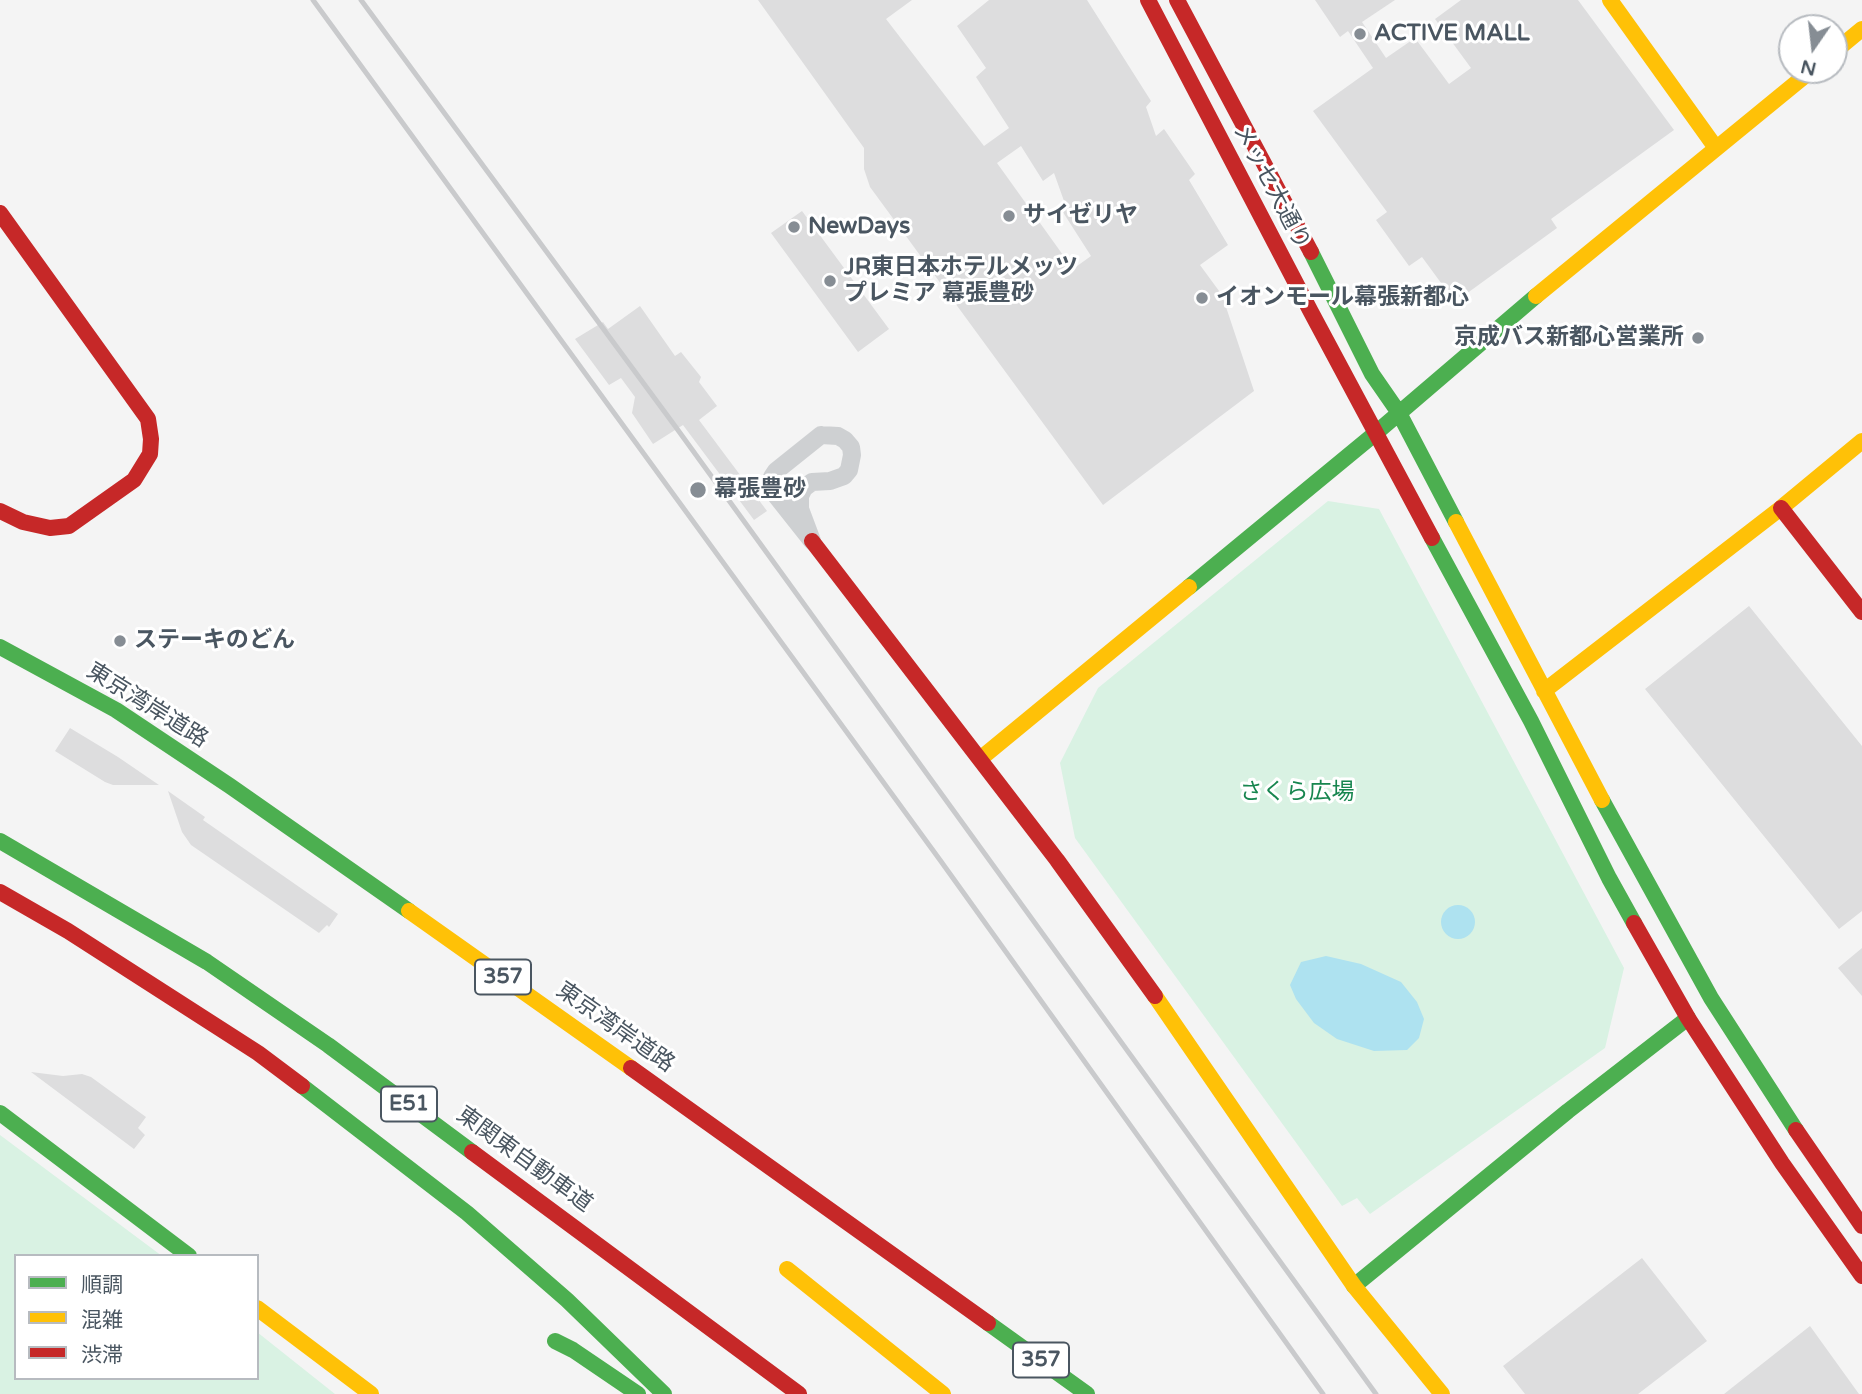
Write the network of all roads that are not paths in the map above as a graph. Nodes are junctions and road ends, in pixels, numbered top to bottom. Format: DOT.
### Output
graph roads {
  1 [pos="1147,0"];
  2 [pos="1177,0"];
  3 [pos="1609,0"];
  4 [pos="1862,29"];
  5 [pos="1848,40"];
  6 [pos="1795,84"];
  7 [pos="1716,148"];
  8 [pos="0,213"];
  9 [pos="1399,413"];
  10 [pos="1377,432"];
  11 [pos="1862,441"];
  12 [pos="1781,508"];
  13 [pos="0,511"];
  14 [pos="812,541"];
  15 [pos="1862,611"];
  16 [pos="0,634"];
  17 [pos="0,647"];
  18 [pos="1544,691"];
  19 [pos="116,710"];
  20 [pos="980,759"];
  21 [pos="0,841"];
  22 [pos="0,892"];
  23 [pos="1688,1018"];
  24 [pos="0,1113"];
  25 [pos="1862,1226"];
  26 [pos="186,1254"];
  27 [pos="787,1269"];
  28 [pos="1862,1276"];
  29 [pos="1354,1286"];
  30 [pos="259,1310"];
  31 [pos="994,1326"];
  32 [pos="555,1341"];
  33 [pos="1041,1382"];
  34 [pos="370,1394"];
  35 [pos="638,1394"];
  36 [pos="664,1394"];
  37 [pos="799,1394"];
  38 [pos="943,1394"];
  39 [pos="1087,1394"];
  40 [pos="1442,1394"];
  1 -- 10 [label="main road, メッセ大通り"];
  2 -- 9 [label="main road, メッセ大通り"];
  3 -- 7 [label="main road"];
  4 -- 5 [label="main road"];
  6 -- 7 [label="main road"];
  7 -- 9 [label="main road"];
  8 -- 13 [label="main road"];
  9 -- 10 [label="main road"];
  9 -- 18 [label="main road, メッセ大通り"];
  10 -- 20 [label="main road"];
  10 -- 23 [label="main road, メッセ大通り"];
  11 -- 12 [label="main road"];
  12 -- 15 [label="main road"];
  12 -- 18 [label="main road"];
  14 -- 14 [label="street"];
  14 -- 20 [label="main road"];
  16 -- 19 [label="main road, 357"];
  17 -- 19 [label="main road, 東京湾岸道路 / 357"];
  18 -- 25 [label="main road, メッセ大通り"];
  19 -- 31 [label="main road, 東京湾岸道路 / 357"];
  20 -- 29 [label="main road"];
  21 -- 37 [label="main road, 東関東自動車道 / E51"];
  22 -- 36 [label="main road, E51"];
  23 -- 28 [label="main road, メッセ大通り"];
  23 -- 29 [label="main road"];
  24 -- 26 [label="main road"];
  27 -- 38 [label="main road"];
  29 -- 40 [label="main road"];
  30 -- 34 [label="main road"];
  31 -- 33 [label="main road"];
  31 -- 39 [label="main road, 東京湾岸道路 / 357"];
  32 -- 35 [label="main road"];
}
